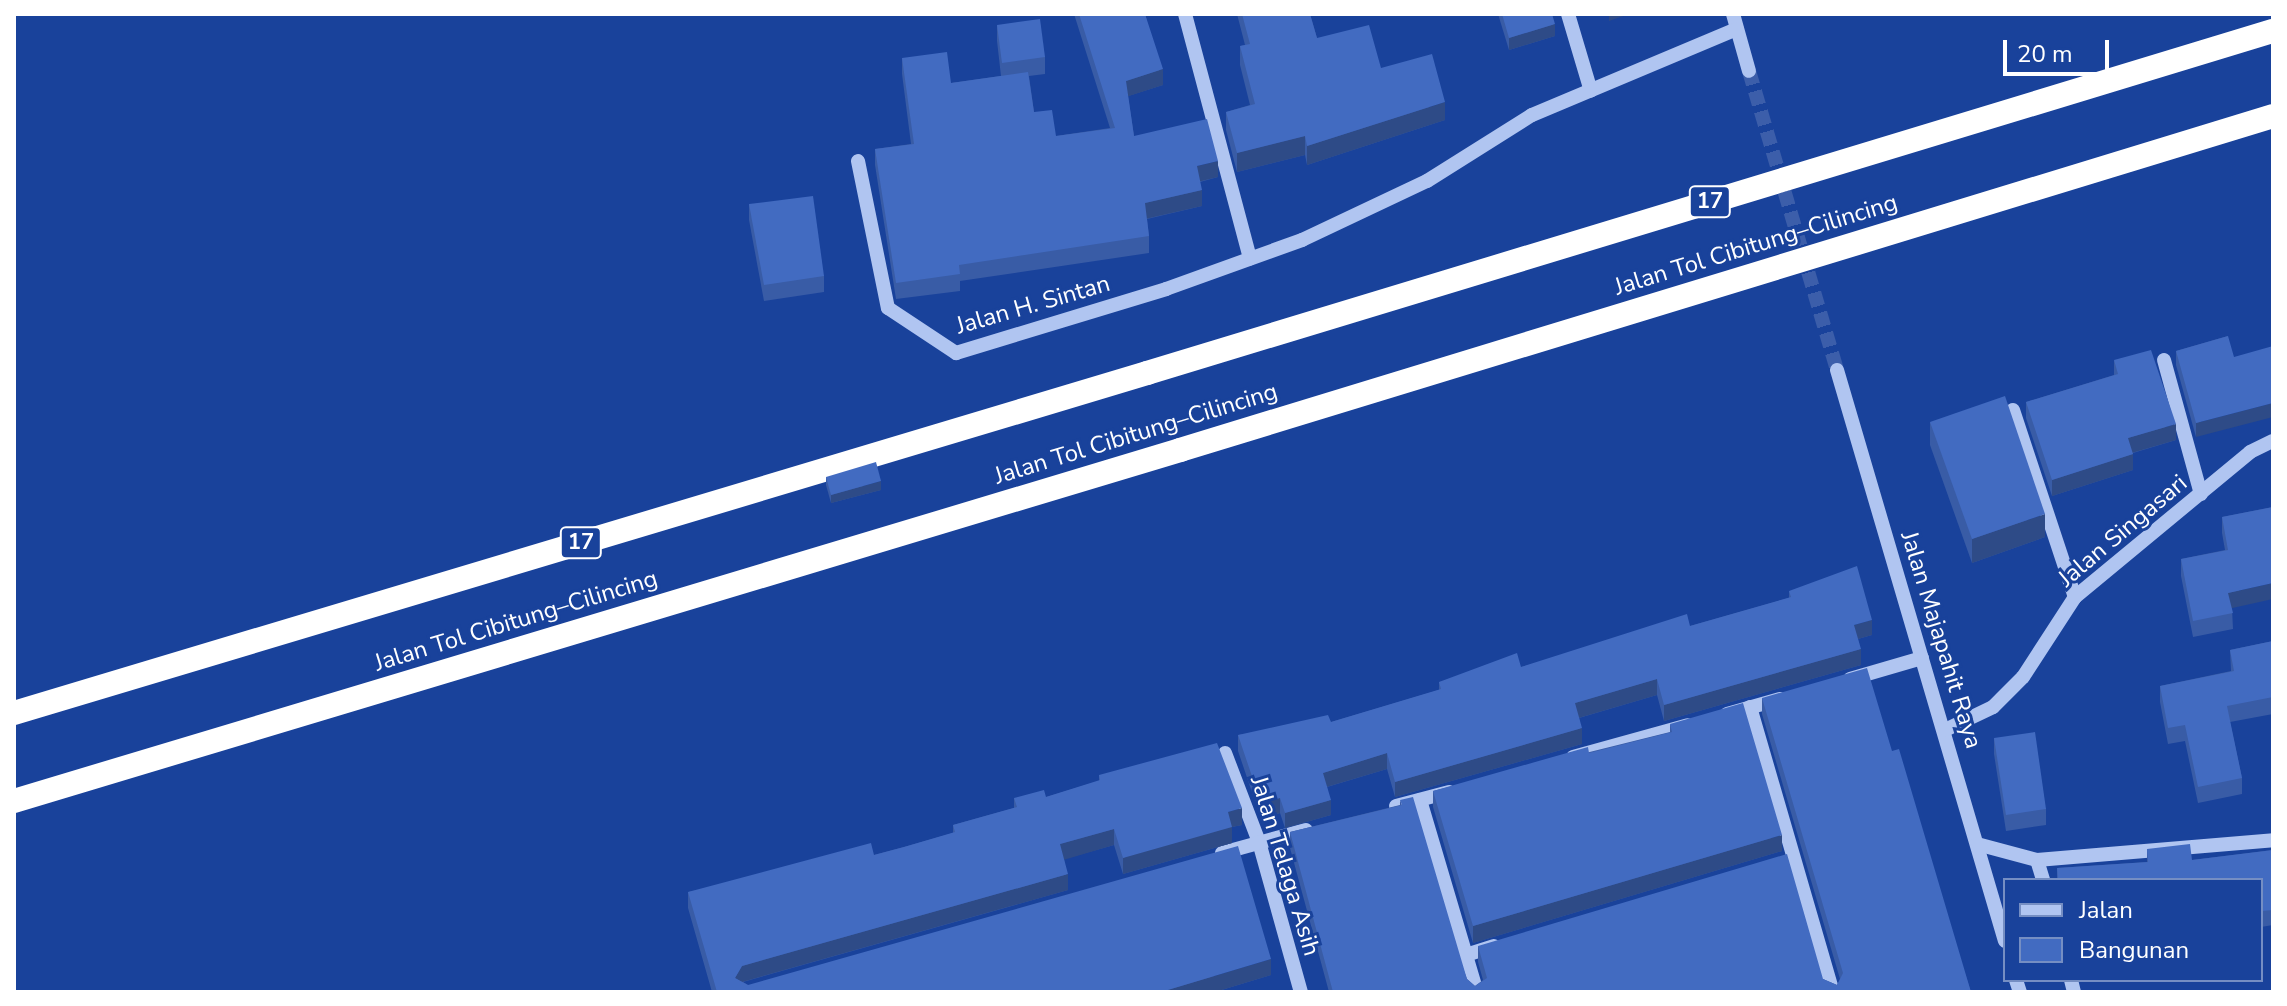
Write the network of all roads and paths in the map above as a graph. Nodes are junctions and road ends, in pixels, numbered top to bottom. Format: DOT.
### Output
graph roads {
  1 [pos="1185,14"];
  2 [pos="1568,14"];
  3 [pos="1733,14"];
  4 [pos="1737,29"];
  5 [pos="2273,31"];
  6 [pos="1749,71"];
  7 [pos="1591,91"];
  8 [pos="2273,116"];
  9 [pos="858,161"];
  10 [pos="1250,259"];
  11 [pos="2164,360"];
  12 [pos="1837,370"];
  13 [pos="2013,410"];
  14 [pos="2273,441"];
  15 [pos="2201,494"];
  16 [pos="2075,597"];
  17 [pos="1922,658"];
  18 [pos="1836,683"];
  19 [pos="1793,695"];
  20 [pos="1750,707"];
  21 [pos="14,713"];
  22 [pos="1945,730"];
  23 [pos="1225,753"];
  24 [pos="1555,762"];
  25 [pos="1465,787"];
  26 [pos="1420,800"];
  27 [pos="14,801"];
  28 [pos="1376,812"];
  29 [pos="1317,827"];
  30 [pos="2273,840"];
  31 [pos="1259,842"];
  32 [pos="1977,844"];
  33 [pos="1794,858"];
  34 [pos="1198,860"];
  35 [pos="2037,860"];
  36 [pos="1779,862"];
  37 [pos="2042,878"];
  38 [pos="2003,934"];
  39 [pos="1511,942"];
  40 [pos="1466,955"];
  41 [pos="1301,992"];
  42 [pos="1477,992"];
  43 [pos="1833,992"];
  1 -- 10 [label="street"];
  2 -- 7 [label="street"];
  3 -- 4 [label="street"];
  4 -- 6 [label="street"];
  4 -- 7 [label="street, Jalan H. Sintan"];
  5 -- 21 [label="highway, 17, bridge"];
  7 -- 10 [label="street, Jalan H. Sintan"];
  8 -- 27 [label="highway, Jalan Tol Cibitung–Cilincing, bridge"];
  9 -- 10 [label="street, Jalan H. Sintan"];
  11 -- 15 [label="street"];
  12 -- 17 [label="street, Jalan Majapahit Raya"];
  13 -- 16 [label="street"];
  14 -- 15 [label="street, Jalan Singasari"];
  15 -- 16 [label="street, Jalan Singasari"];
  16 -- 22 [label="street, Jalan Singasari"];
  17 -- 18 [label="street"];
  17 -- 22 [label="street, Jalan Majapahit Raya"];
  19 -- 20 [label="street"];
  20 -- 24 [label="street"];
  20 -- 33 [label="street"];
  22 -- 32 [label="street, Jalan Majapahit Raya"];
  23 -- 31 [label="street, Jalan Telaga Asih"];
  25 -- 26 [label="street"];
  26 -- 28 [label="street"];
  26 -- 40 [label="street"];
  29 -- 31 [label="street"];
  30 -- 35 [label="street"];
  31 -- 34 [label="street"];
  31 -- 41 [label="street, Jalan Telaga Asih"];
  32 -- 35 [label="street"];
  32 -- 38 [label="street, Jalan Majapahit Raya"];
  33 -- 36 [label="street"];
  33 -- 43 [label="street"];
  35 -- 37 [label="street"];
  39 -- 40 [label="street"];
  40 -- 42 [label="street"];
}
